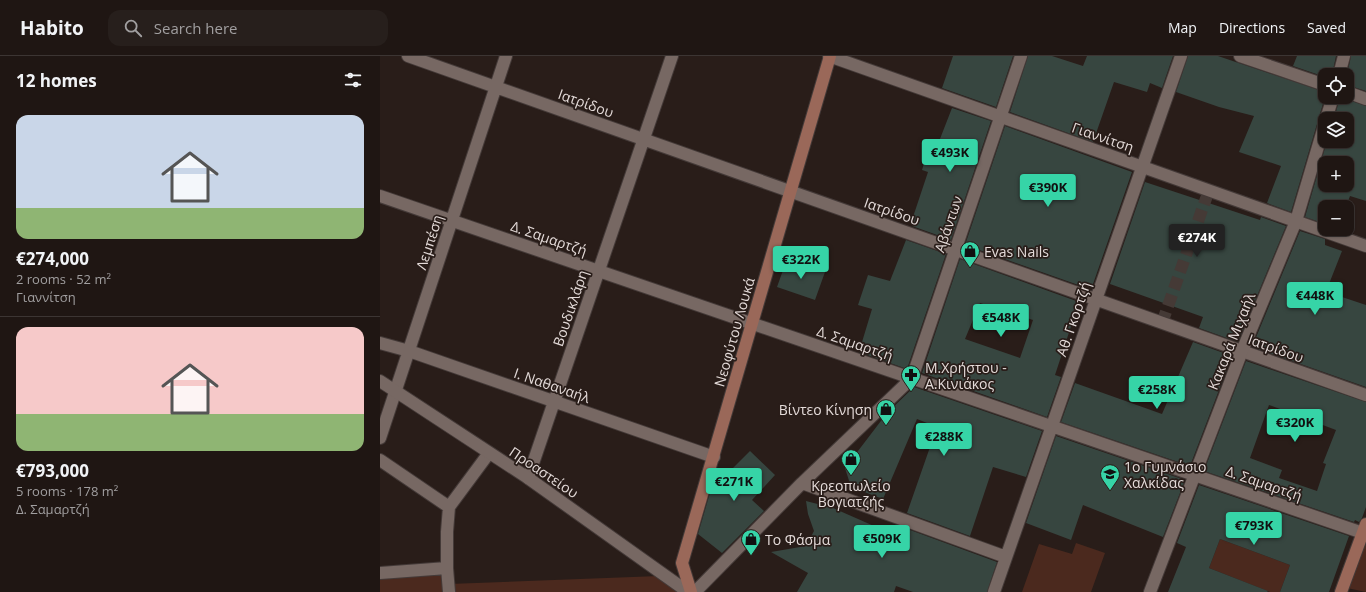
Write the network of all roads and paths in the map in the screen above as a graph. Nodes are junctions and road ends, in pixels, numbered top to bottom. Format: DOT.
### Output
graph roads {
  1 [pos="408,56"];
  2 [pos="506,56"];
  3 [pos="672,56"];
  4 [pos="830,56"];
  5 [pos="1021,56"];
  6 [pos="1180,56"];
  7 [pos="1240,56"];
  8 [pos="1344,56"];
  9 [pos="1341,68"];
  10 [pos="1318,83"];
  11 [pos="496,87"];
  12 [pos="1354,94"];
  13 [pos="1366,98"];
  14 [pos="1000,116"];
  15 [pos="643,140"];
  16 [pos="1318,147"];
  17 [pos="1142,167"];
  18 [pos="791,192"];
  19 [pos="380,196"];
  20 [pos="452,221"];
  21 [pos="1296,221"];
  22 [pos="1366,246"];
  23 [pos="955,250"];
  24 [pos="598,271"];
  25 [pos="1096,300"];
  26 [pos="752,324"];
  27 [pos="380,343"];
  28 [pos="409,351"];
  29 [pos="1242,351"];
  30 [pos="912,378"];
  31 [pos="380,381"];
  32 [pos="396,391"];
  33 [pos="1366,395"];
  34 [pos="554,402"];
  35 [pos="1052,426"];
  36 [pos="380,438"];
  37 [pos="489,453"];
  38 [pos="714,457"];
  39 [pos="380,460"];
  40 [pos="1194,475"];
  41 [pos="528,478"];
  42 [pos="802,484"];
  43 [pos="449,507"];
  44 [pos="1365,530"];
  45 [pos="1006,558"];
  46 [pos="447,568"];
  47 [pos="380,573"];
  48 [pos="449,592"];
  49 [pos="688,592"];
  50 [pos="691,592"];
  51 [pos="695,592"];
  52 [pos="994,592"];
  53 [pos="1150,592"];
  54 [pos="1342,592"];
  1 -- 11 [label="street, Ιατρίδου"];
  2 -- 11 [label="street, Λεμπέση"];
  3 -- 15 [label="street, Βουδικλάρη"];
  4 -- 14 [label="street, Γιαννίτση"];
  4 -- 18 [label="main road, Νεοφύτου Λουκά"];
  5 -- 14 [label="street, Αβάντων"];
  6 -- 17 [label="street, Αθ. Γκορτζή"];
  7 -- 10 [label="street"];
  8 -- 9 [label="street"];
  11 -- 15 [label="street, Ιατρίδου"];
  11 -- 20 [label="street, Λεμπέση"];
  12 -- 13 [label="street"];
  14 -- 17 [label="street, Γιαννίτση"];
  14 -- 23 [label="street, Αβάντων"];
  15 -- 18 [label="street, Ιατρίδου"];
  15 -- 24 [label="street, Βουδικλάρη"];
  16 -- 21 [label="street, Κακαρά Μιχαήλ"];
  17 -- 21 [label="street, Γιαννίτση"];
  17 -- 25 [label="street, Αθ. Γκορτζή"];
  18 -- 23 [label="street, Ιατρίδου"];
  18 -- 26 [label="main road, Νεοφύτου Λουκά"];
  19 -- 20 [label="street, Δ. Σαμαρτζή"];
  20 -- 24 [label="street, Δ. Σαμαρτζή"];
  20 -- 28 [label="street, Λεμπέση"];
  21 -- 22 [label="street, Γιαννίτση"];
  21 -- 29 [label="street, Κακαρά Μιχαήλ"];
  23 -- 25 [label="street, Ιατρίδου"];
  23 -- 30 [label="street, Αβάντων"];
  24 -- 26 [label="street, Δ. Σαμαρτζή"];
  24 -- 34 [label="street, Βουδικλάρη"];
  25 -- 29 [label="street, Ιατρίδου"];
  25 -- 35 [label="street, Αθ. Γκορτζή"];
  26 -- 30 [label="street, Δ. Σαμαρτζή"];
  26 -- 38 [label="main road, Νεοφύτου Λουκά"];
  27 -- 28 [label="street, Ι. Ναθαναήλ"];
  28 -- 32 [label="street, Λεμπέση"];
  28 -- 34 [label="street, Ι. Ναθαναήλ"];
  29 -- 33 [label="street, Ιατρίδου"];
  29 -- 40 [label="street, Κακαρά Μιχαήλ"];
  30 -- 35 [label="street, Δ. Σαμαρτζή"];
  30 -- 42 [label="street"];
  31 -- 32 [label="street, Προαστείου"];
  32 -- 36 [label="street, Λεμπέση"];
  32 -- 37 [label="street, Προαστείου"];
  34 -- 38 [label="street, Ι. Ναθαναήλ"];
  34 -- 41 [label="street, Βουδικλάρη"];
  35 -- 40 [label="street, Δ. Σαμαρτζή"];
  35 -- 45 [label="street, Αθ. Γκορτζή"];
  37 -- 41 [label="street, Προαστείου"];
  37 -- 43 [label="street"];
  38 -- 50 [label="main road, Νεοφύτου Λουκά"];
  39 -- 43 [label="street"];
  40 -- 44 [label="street, Δ. Σαμαρτζή"];
  40 -- 53 [label="street, Κακαρά Μιχαήλ"];
  41 -- 49 [label="street, Προαστείου"];
  42 -- 45 [label="street"];
  42 -- 51 [label="street"];
  43 -- 46 [label="street"];
  44 -- 54 [label="main road"];
  45 -- 52 [label="street, Αθ. Γκορτζή"];
  46 -- 47 [label="street"];
  46 -- 48 [label="street"];
}
